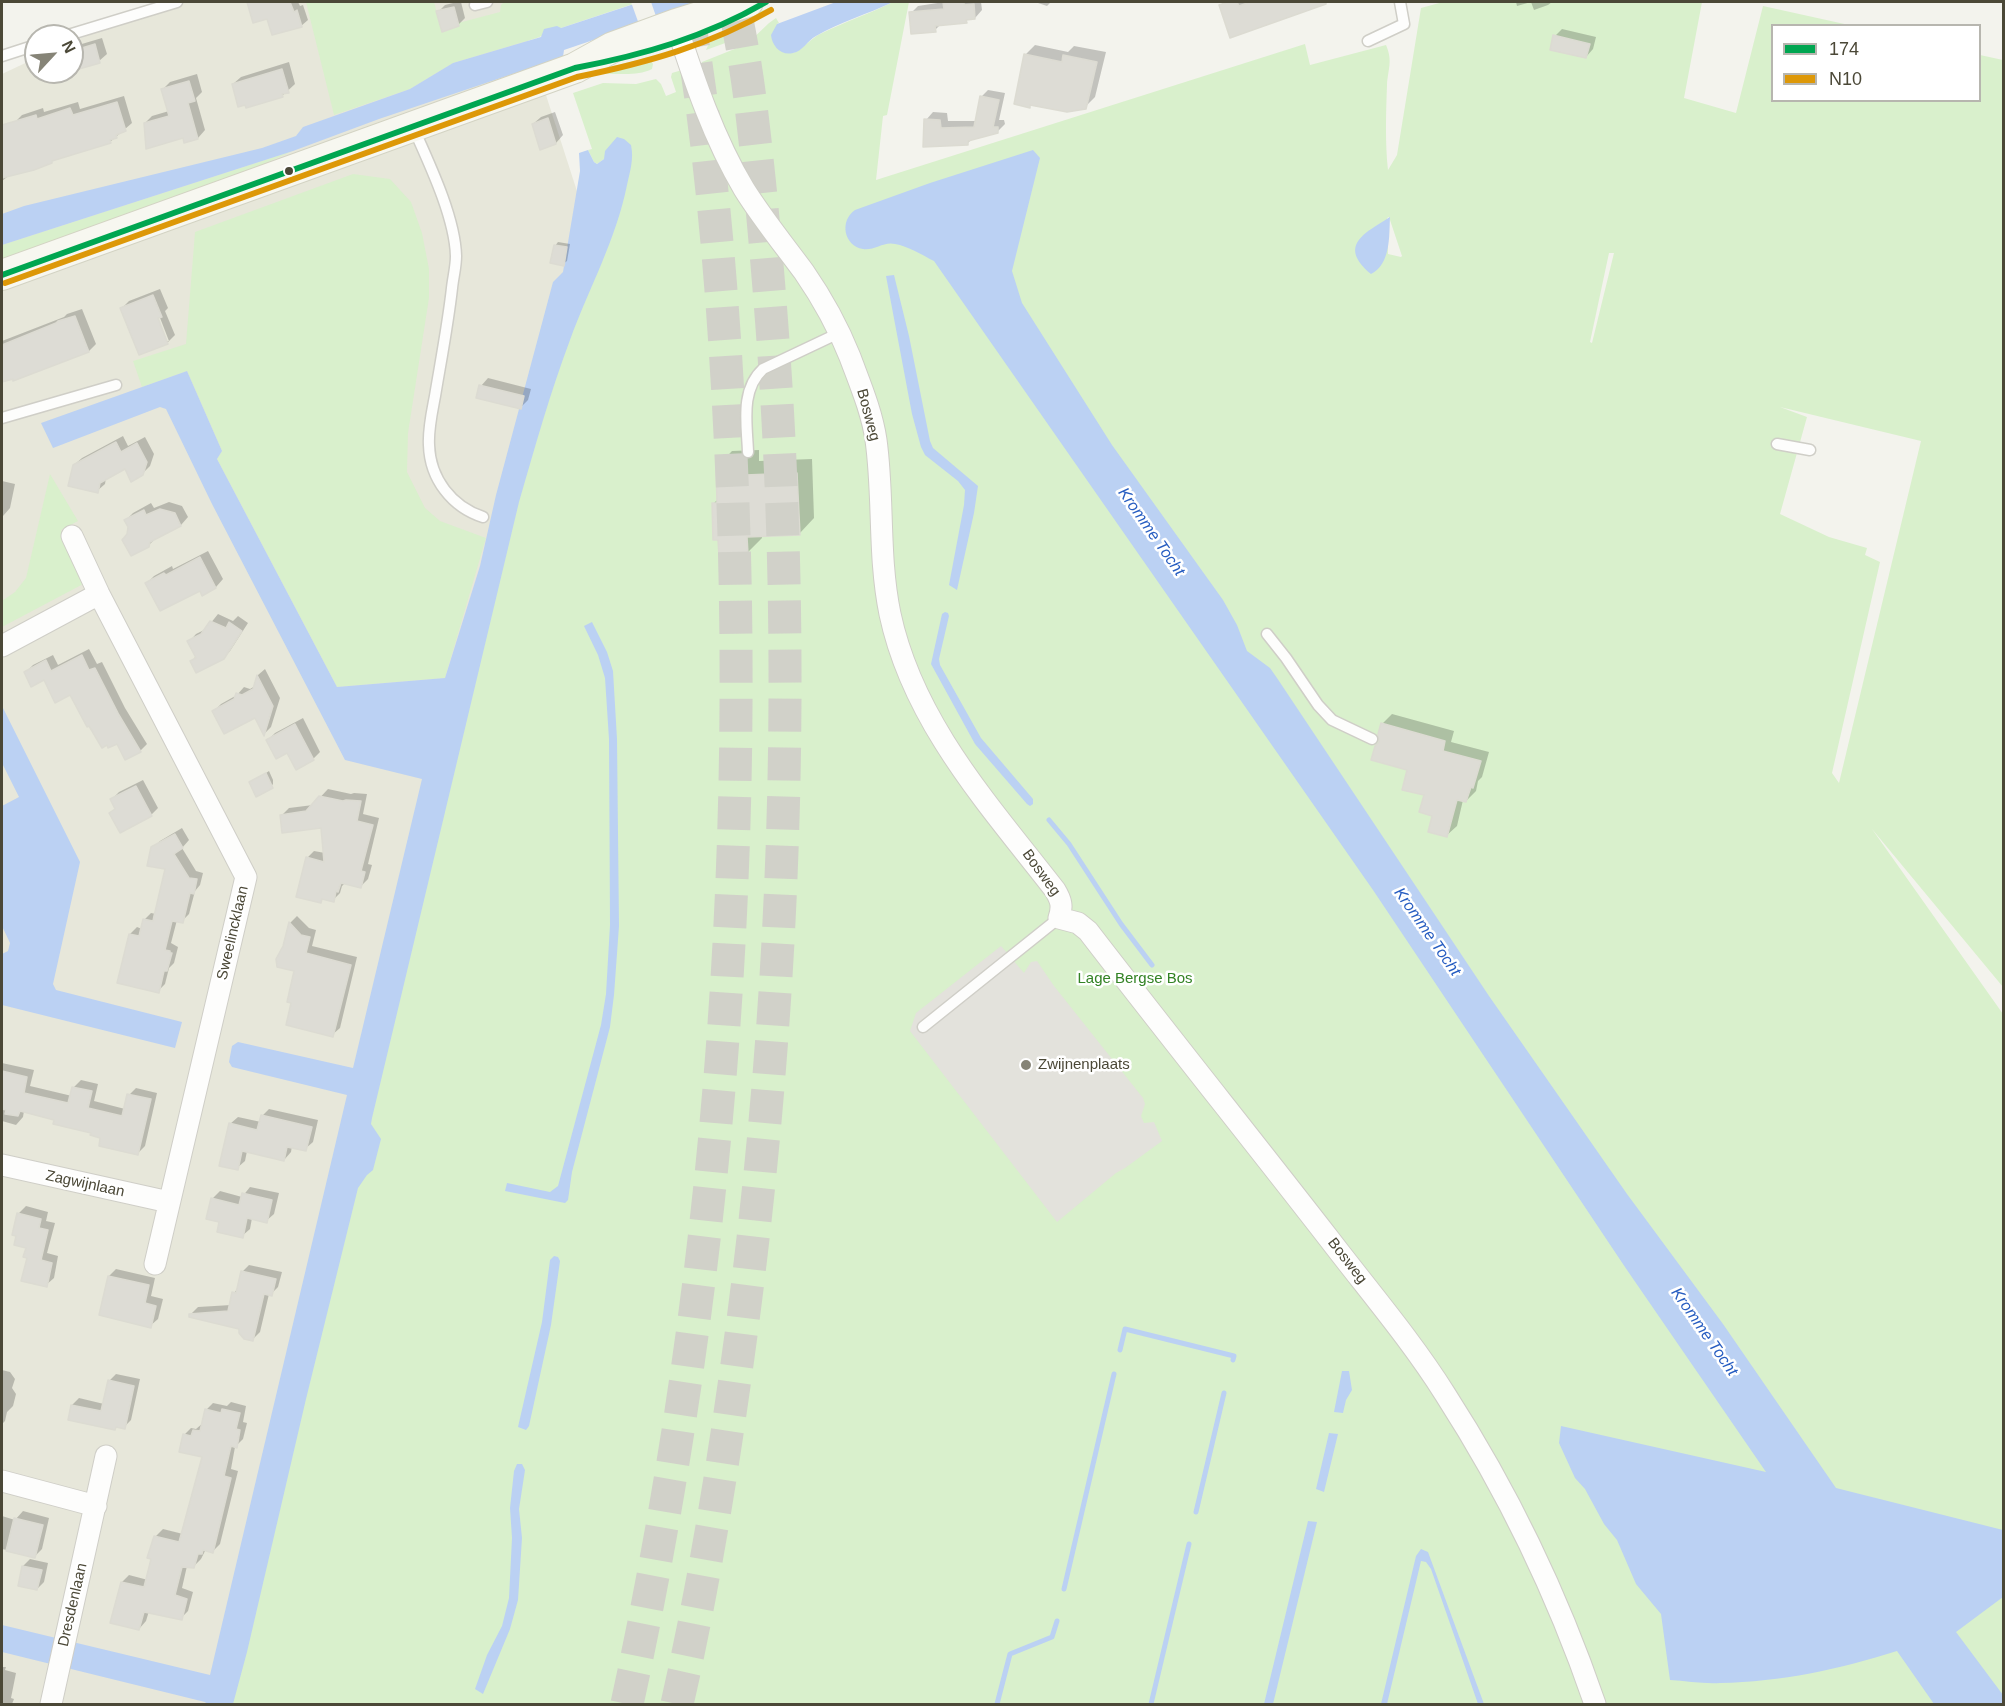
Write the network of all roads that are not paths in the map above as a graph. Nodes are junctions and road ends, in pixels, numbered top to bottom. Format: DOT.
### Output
graph roads {
  1 [pos="177,2"];
  2 [pos="487,2"];
  3 [pos="748,2"];
  4 [pos="766,2"];
  5 [pos="1400,2"];
  6 [pos="475,5"];
  7 [pos="84,30"];
  8 [pos="679,32"];
  9 [pos="1368,41"];
  10 [pos="24,49"];
  11 [pos="2,56"];
  12 [pos="413,127"];
  13 [pos="2,275"];
  14 [pos="839,333"];
  15 [pos="116,384"];
  16 [pos="2,418"];
  17 [pos="1777,444"];
  18 [pos="1810,450"];
  19 [pos="748,452"];
  20 [pos="483,517"];
  21 [pos="72,536"];
  22 [pos="99,594"];
  23 [pos="1267,634"];
  24 [pos="2,646"];
  25 [pos="1372,739"];
  26 [pos="1059,918"];
  27 [pos="923,1027"];
  28 [pos="2,1165"];
  29 [pos="169,1202"];
  30 [pos="155,1264"];
  31 [pos="106,1456"];
  32 [pos="2,1481"];
  33 [pos="96,1506"];
  34 [pos="52,1697"];
  35 [pos="1595,1704"];
  1 -- 7 [label="lane"];
  2 -- 6 [label="lane"];
  3 -- 8 [label="street"];
  4 -- 8 [label="street"];
  5 -- 9 [label="lane"];
  8 -- 12 [label="street"];
  8 -- 14 [label="street, Bosweg"];
  10 -- 11 [label="lane"];
  12 -- 13 [label="street"];
  12 -- 20 [label="lane"];
  14 -- 19 [label="lane"];
  14 -- 26 [label="street, Bosweg"];
  15 -- 16 [label="lane"];
  17 -- 18 [label="lane"];
  21 -- 22 [label="street, Sweelincklaan"];
  22 -- 24 [label="street"];
  22 -- 29 [label="street, Sweelincklaan"];
  23 -- 25 [label="lane"];
  26 -- 27 [label="lane"];
  26 -- 35 [label="street, Bosweg"];
  28 -- 29 [label="street, Zagwijnlaan"];
  29 -- 30 [label="street, Sweelincklaan"];
  31 -- 33 [label="street, Dresdenlaan"];
  32 -- 33 [label="street"];
  33 -- 34 [label="street, Dresdenlaan"];
}
